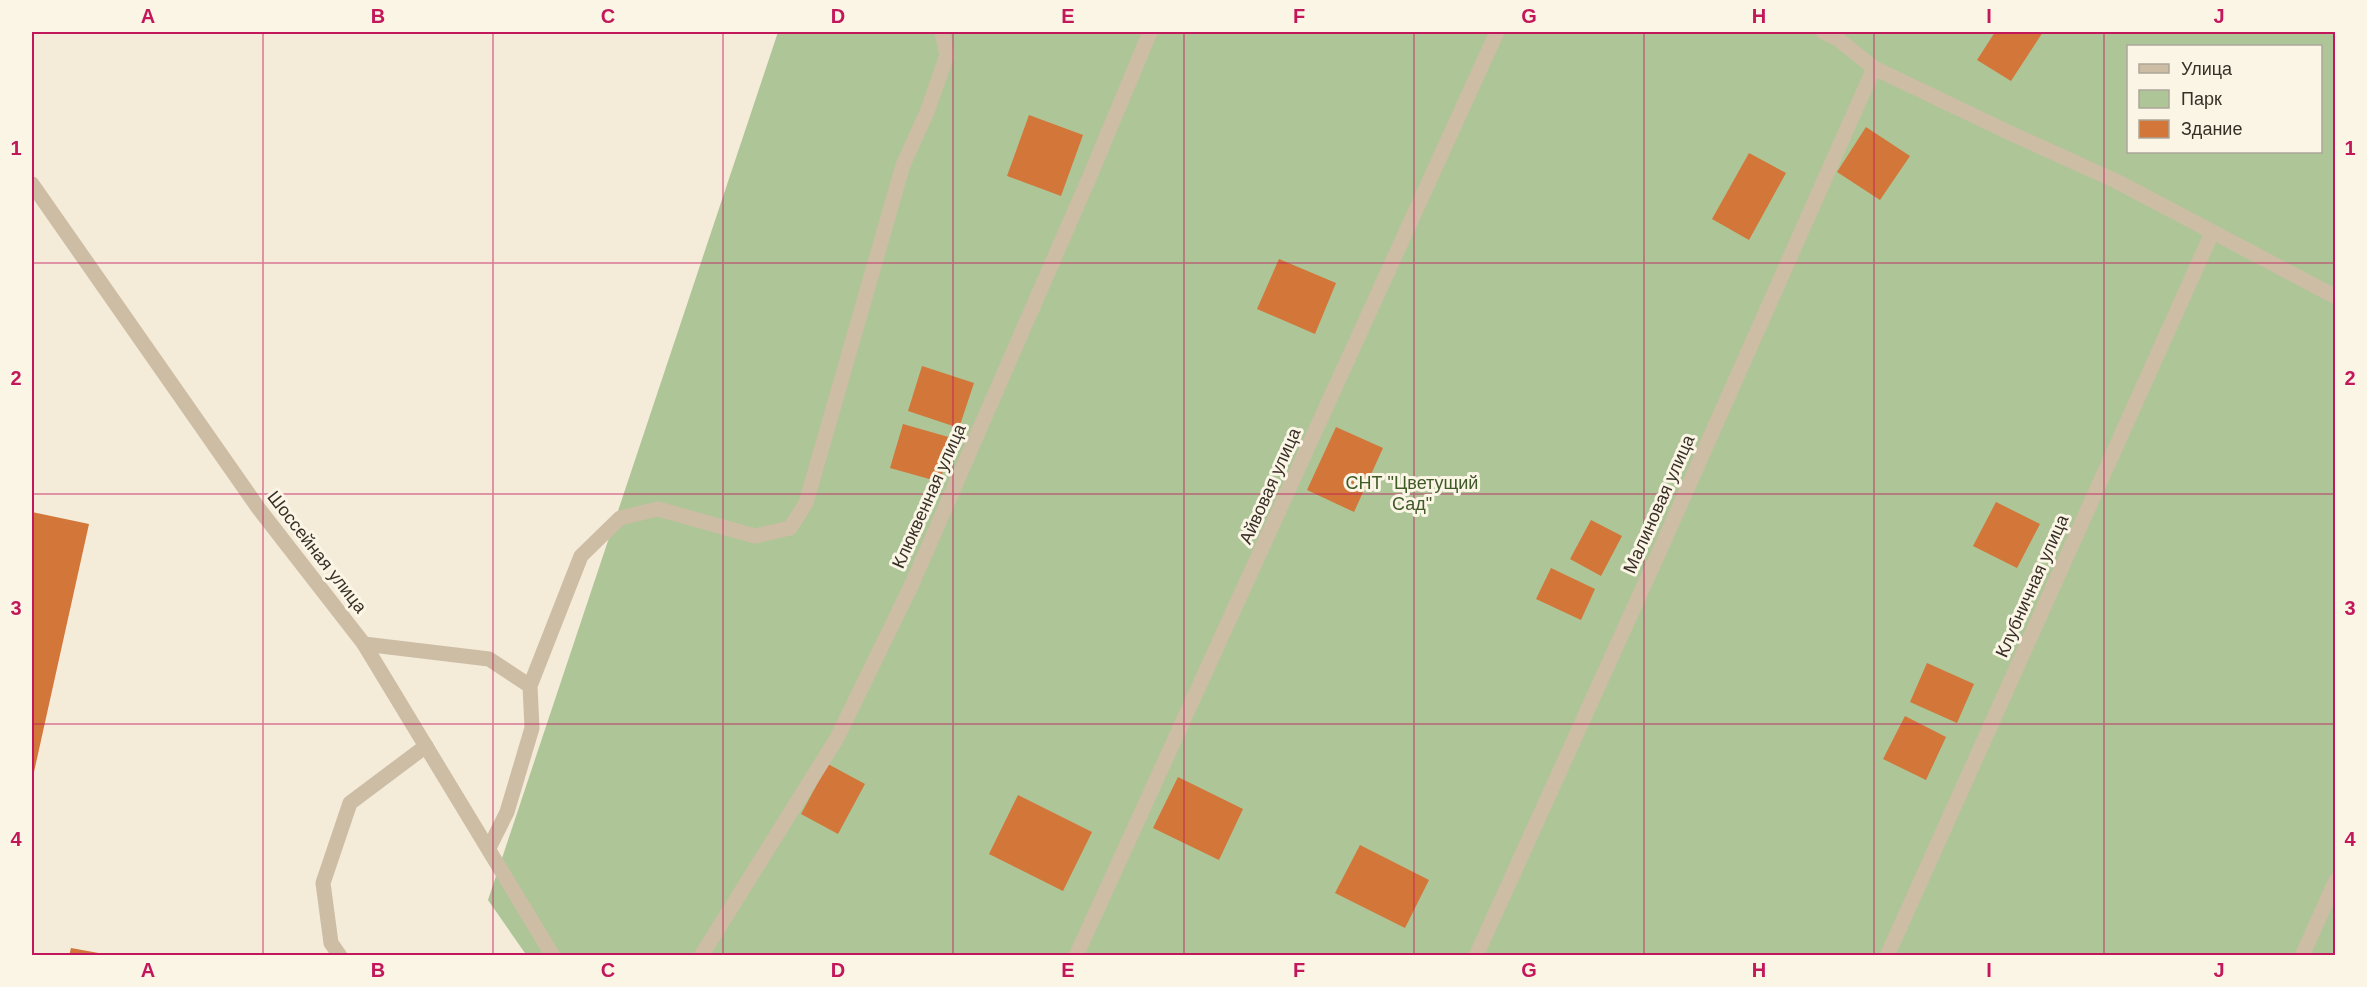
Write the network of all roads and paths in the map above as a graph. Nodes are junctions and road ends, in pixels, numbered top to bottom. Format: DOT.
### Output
graph roads {
  1 [pos="942,32"];
  2 [pos="1150,32"];
  3 [pos="1497,32"];
  4 [pos="1823,32"];
  5 [pos="1874,68"];
  6 [pos="32,184"];
  7 [pos="2212,233"];
  8 [pos="2336,297"];
  9 [pos="364,644"];
  10 [pos="530,686"];
  11 [pos="426,746"];
  12 [pos="489,848"];
  13 [pos="2336,880"];
  14 [pos="340,956"];
  15 [pos="553,956"];
  16 [pos="701,956"];
  17 [pos="1076,956"];
  18 [pos="1476,956"];
  19 [pos="1887,956"];
  20 [pos="2302,956"];
  1 -- 10 [label="street"];
  2 -- 16 [label="street, Клюквенная улица"];
  3 -- 17 [label="street, Айвовая улица"];
  4 -- 5 [label="street"];
  5 -- 7 [label="street"];
  5 -- 18 [label="street, Малиновая улица"];
  6 -- 9 [label="street, Шоссейная улица"];
  7 -- 8 [label="street"];
  7 -- 19 [label="street, Клубничная улица"];
  9 -- 10 [label="street"];
  9 -- 11 [label="street, Шоссейная улица"];
  10 -- 12 [label="street"];
  11 -- 12 [label="street, Шоссейная улица"];
  11 -- 14 [label="street"];
  12 -- 15 [label="street, Шоссейная улица"];
  13 -- 20 [label="street"];
}
